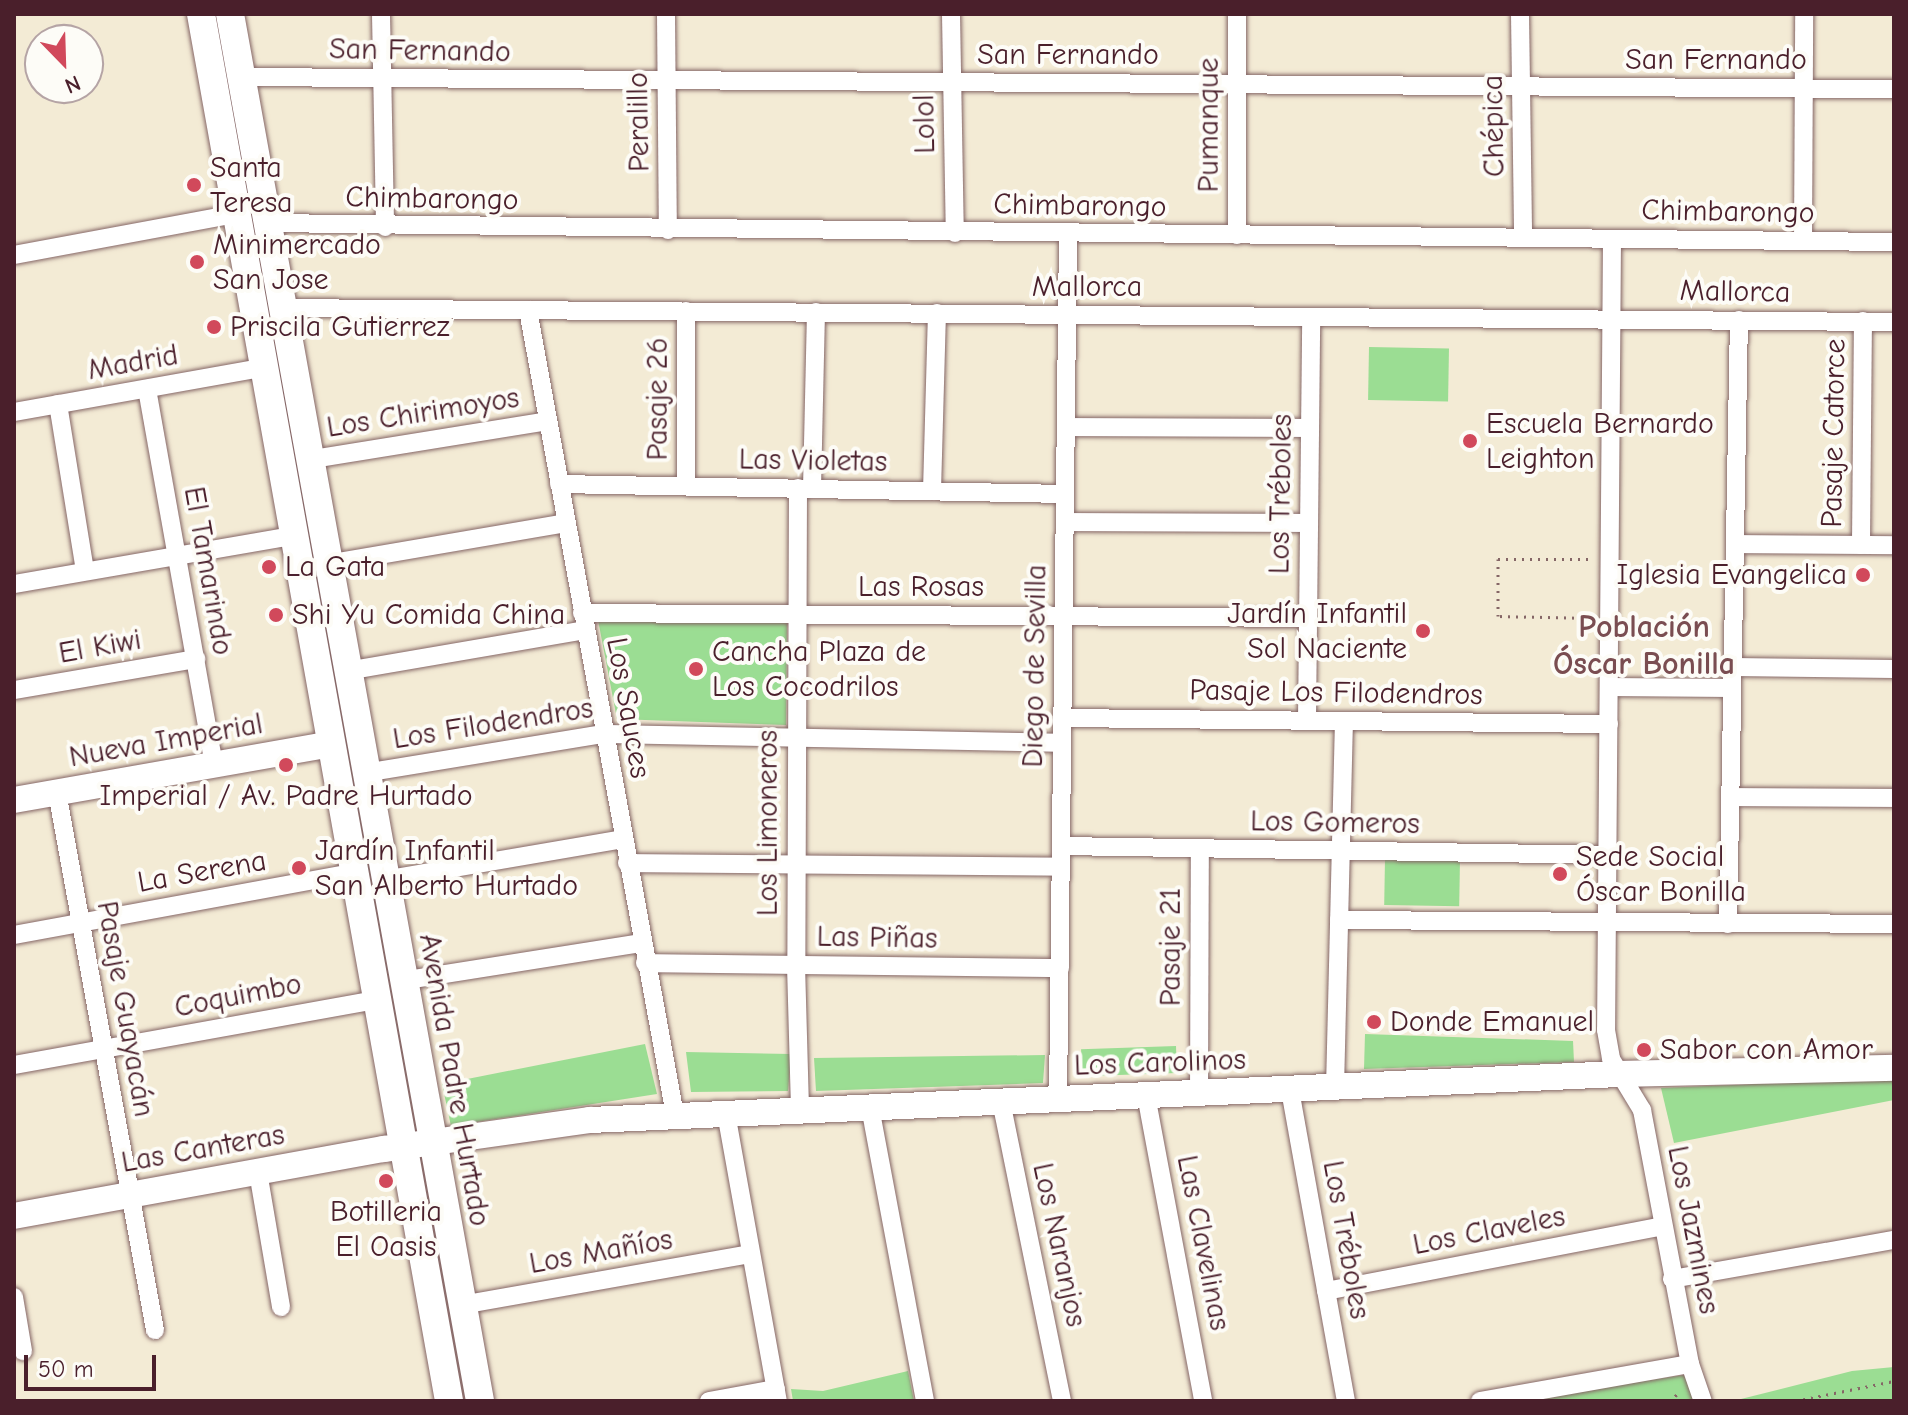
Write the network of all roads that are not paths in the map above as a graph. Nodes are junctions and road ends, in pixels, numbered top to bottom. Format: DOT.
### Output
graph roads {
  1 [pos="201,14"];
  2 [pos="230,14"];
  3 [pos="381,14"];
  4 [pos="666,14"];
  5 [pos="951,14"];
  6 [pos="1237,14"];
  7 [pos="1520,14"];
  8 [pos="1804,14"];
  9 [pos="242,77"];
  10 [pos="383,79"];
  11 [pos="666,81"];
  12 [pos="953,83"];
  13 [pos="1237,85"];
  14 [pos="1521,87"];
  15 [pos="1804,88"];
  16 [pos="1894,89"];
  17 [pos="236,214"];
  18 [pos="266,223"];
  19 [pos="385,227"];
  20 [pos="668,230"];
  21 [pos="955,233"];
  22 [pos="1068,233"];
  23 [pos="1237,235"];
  24 [pos="1523,238"];
  25 [pos="1612,239"];
  26 [pos="1803,241"];
  27 [pos="1894,242"];
  28 [pos="14,255"];
  29 [pos="280,308"];
  30 [pos="528,310"];
  31 [pos="686,311"];
  32 [pos="816,312"];
  33 [pos="937,313"];
  34 [pos="1067,314"];
  35 [pos="1311,317"];
  36 [pos="1613,319"];
  37 [pos="1739,320"];
  38 [pos="1863,321"];
  39 [pos="1894,322"];
  40 [pos="261,368"];
  41 [pos="147,389"];
  42 [pos="58,404"];
  43 [pos="14,412"];
  44 [pos="548,421"];
  45 [pos="1066,427"];
  46 [pos="1310,428"];
  47 [pos="307,460"];
  48 [pos="559,484"];
  49 [pos="686,486"];
  50 [pos="805,488"];
  51 [pos="932,491"];
  52 [pos="1065,494"];
  53 [pos="1065,522"];
  54 [pos="566,523"];
  55 [pos="1309,523"];
  56 [pos="291,536"];
  57 [pos="1735,544"];
  58 [pos="1861,545"];
  59 [pos="1894,545"];
  60 [pos="177,555"];
  61 [pos="326,564"];
  62 [pos="85,571"];
  63 [pos="14,584"];
  64 [pos="798,615"];
  65 [pos="1064,616"];
  66 [pos="1308,618"];
  67 [pos="584,621"];
  68 [pos="196,659"];
  69 [pos="1733,667"];
  70 [pos="1894,669"];
  71 [pos="346,671"];
  72 [pos="1609,687"];
  73 [pos="1732,688"];
  74 [pos="14,690"];
  75 [pos="1063,718"];
  76 [pos="1307,720"];
  77 [pos="1344,721"];
  78 [pos="1609,724"];
  79 [pos="604,734"];
  80 [pos="797,738"];
  81 [pos="1062,743"];
  82 [pos="330,744"];
  83 [pos="214,764"];
  84 [pos="365,773"];
  85 [pos="57,792"];
  86 [pos="1730,797"];
  87 [pos="1894,798"];
  88 [pos="14,800"];
  89 [pos="623,839"];
  90 [pos="1061,846"];
  91 [pos="1200,848"];
  92 [pos="1341,851"];
  93 [pos="1608,855"];
  94 [pos="627,863"];
  95 [pos="796,865"];
  96 [pos="1061,867"];
  97 [pos="353,873"];
  98 [pos="383,880"];
  99 [pos="1339,920"];
  100 [pos="81,923"];
  101 [pos="1607,924"];
  102 [pos="1728,924"];
  103 [pos="1894,924"];
  104 [pos="14,935"];
  105 [pos="641,943"];
  106 [pos="645,963"];
  107 [pos="796,965"];
  108 [pos="1060,968"];
  109 [pos="401,981"];
  110 [pos="377,1000"];
  111 [pos="104,1049"];
  112 [pos="14,1065"];
  113 [pos="1894,1068"];
  114 [pos="1620,1074"];
  115 [pos="1335,1088"];
  116 [pos="1290,1090"];
  117 [pos="1199,1093"];
  118 [pos="1146,1095"];
  119 [pos="1058,1099"];
  120 [pos="1001,1101"];
  121 [pos="870,1107"];
  122 [pos="800,1110"];
  123 [pos="726,1113"];
  124 [pos="675,1115"];
  125 [pos="417,1146"];
  126 [pos="258,1172"];
  127 [pos="131,1195"];
  128 [pos="14,1216"];
  129 [pos="1663,1226"];
  130 [pos="1894,1240"];
  131 [pos="751,1254"];
  132 [pos="1672,1279"];
  133 [pos="1326,1291"];
  134 [pos="14,1297"];
  135 [pos="461,1305"];
  136 [pos="281,1307"];
  137 [pos="155,1330"];
  138 [pos="23,1351"];
  139 [pos="1690,1364"];
  140 [pos="777,1395"];
  141 [pos="449,1401"];
  142 [pos="480,1401"];
  143 [pos="709,1401"];
  144 [pos="925,1401"];
  145 [pos="1062,1401"];
  146 [pos="1203,1401"];
  147 [pos="1346,1401"];
  148 [pos="1480,1401"];
  149 [pos="1703,1401"];
  1 -- 17 [label="main road, Avenida Padre Hurtado"];
  2 -- 9 [label="main road, Avenida Padre Hurtado"];
  3 -- 10 [label="street"];
  4 -- 11 [label="street, Peralillo"];
  5 -- 12 [label="street, Lolol"];
  6 -- 13 [label="street, Pumanque"];
  7 -- 14 [label="street, Chépica"];
  8 -- 15 [label="street"];
  9 -- 10 [label="street, San Fernando"];
  9 -- 18 [label="main road, Avenida Padre Hurtado"];
  10 -- 11 [label="street, San Fernando"];
  10 -- 19 [label="street"];
  11 -- 12 [label="street, San Fernando"];
  11 -- 20 [label="street, Peralillo"];
  12 -- 13 [label="street, San Fernando"];
  12 -- 21 [label="street, Lolol"];
  13 -- 14 [label="street, San Fernando"];
  13 -- 23 [label="street, Pumanque"];
  14 -- 15 [label="street, San Fernando"];
  14 -- 24 [label="street, Chépica"];
  15 -- 16 [label="street, San Fernando"];
  15 -- 26 [label="street"];
  17 -- 28 [label="street"];
  17 -- 40 [label="main road, Avenida Padre Hurtado"];
  18 -- 19 [label="street, Chimbarongo"];
  18 -- 29 [label="main road, Avenida Padre Hurtado"];
  19 -- 20 [label="street, Chimbarongo"];
  20 -- 21 [label="street, Chimbarongo"];
  21 -- 22 [label="street, Chimbarongo"];
  22 -- 23 [label="street, Chimbarongo"];
  22 -- 34 [label="street, Diego de Sevilla"];
  23 -- 24 [label="street, Chimbarongo"];
  24 -- 25 [label="street, Chimbarongo"];
  25 -- 26 [label="street, Chimbarongo"];
  25 -- 36 [label="street, Los Jazmines"];
  26 -- 27 [label="street, Chimbarongo"];
  29 -- 30 [label="street, Mallorca"];
  29 -- 47 [label="main road, Avenida Padre Hurtado"];
  30 -- 31 [label="street, Mallorca"];
  30 -- 44 [label="street, Los Sauces"];
  31 -- 32 [label="street, Mallorca"];
  31 -- 49 [label="street, Pasaje 26"];
  32 -- 33 [label="street, Mallorca"];
  32 -- 50 [label="street, Los Limoneros"];
  33 -- 34 [label="street, Mallorca"];
  33 -- 51 [label="street"];
  34 -- 35 [label="street, Mallorca"];
  34 -- 45 [label="street, Diego de Sevilla"];
  35 -- 36 [label="street, Mallorca"];
  35 -- 46 [label="street, Los Tréboles"];
  36 -- 37 [label="street, Mallorca"];
  36 -- 72 [label="street, Los Jazmines"];
  37 -- 38 [label="street, Mallorca"];
  37 -- 57 [label="street"];
  38 -- 39 [label="street, Mallorca"];
  38 -- 58 [label="street, Pasaje Catorce"];
  40 -- 41 [label="street, Madrid"];
  40 -- 56 [label="main road, Avenida Padre Hurtado"];
  41 -- 42 [label="street, Madrid"];
  41 -- 60 [label="street, El Tamarindo"];
  42 -- 43 [label="street, Madrid"];
  42 -- 62 [label="street"];
  44 -- 47 [label="street, Los Chirimoyos"];
  44 -- 48 [label="street, Los Sauces"];
  45 -- 46 [label="street"];
  45 -- 52 [label="street, Diego de Sevilla"];
  46 -- 55 [label="street, Los Tréboles"];
  47 -- 61 [label="main road, Avenida Padre Hurtado"];
  48 -- 49 [label="street, Las Violetas"];
  48 -- 54 [label="street, Los Sauces"];
  49 -- 50 [label="street, Las Violetas"];
  50 -- 51 [label="street, Las Violetas"];
  50 -- 64 [label="street, Los Limoneros"];
  51 -- 52 [label="street, Las Violetas"];
  52 -- 53 [label="street, Diego de Sevilla"];
  53 -- 55 [label="street"];
  53 -- 65 [label="street, Diego de Sevilla"];
  54 -- 61 [label="street"];
  54 -- 67 [label="street, Los Sauces"];
  55 -- 66 [label="street, Los Tréboles"];
  56 -- 60 [label="street"];
  56 -- 82 [label="main road, Avenida Padre Hurtado"];
  57 -- 58 [label="street"];
  57 -- 69 [label="street"];
  58 -- 59 [label="street"];
  60 -- 62 [label="street"];
  60 -- 68 [label="street, El Tamarindo"];
  61 -- 71 [label="main road, Avenida Padre Hurtado"];
  62 -- 63 [label="street"];
  64 -- 65 [label="street, Las Rosas"];
  64 -- 67 [label="street, Las Rosas"];
  64 -- 80 [label="street, Los Limoneros"];
  65 -- 66 [label="street, Las Rosas"];
  65 -- 75 [label="street, Diego de Sevilla"];
  66 -- 76 [label="street, Los Tréboles"];
  67 -- 71 [label="street, Las Rosas"];
  67 -- 79 [label="street, Los Sauces"];
  68 -- 74 [label="street, El Kiwi"];
  68 -- 83 [label="street, El Tamarindo"];
  69 -- 70 [label="street"];
  69 -- 73 [label="street"];
  71 -- 84 [label="main road, Avenida Padre Hurtado"];
  72 -- 73 [label="street"];
  72 -- 78 [label="street, Los Jazmines"];
  73 -- 86 [label="street"];
  75 -- 76 [label="street, Pasaje Los Filodendros"];
  75 -- 81 [label="street, Diego de Sevilla"];
  76 -- 77 [label="street, Pasaje Los Filodendros"];
  77 -- 78 [label="street, Pasaje Los Filodendros"];
  77 -- 92 [label="street"];
  78 -- 93 [label="street, Los Jazmines"];
  79 -- 80 [label="street, Los Filodendros"];
  79 -- 84 [label="street, Los Filodendros"];
  79 -- 89 [label="street, Los Sauces"];
  80 -- 81 [label="street, Los Filodendros"];
  80 -- 95 [label="street, Los Limoneros"];
  81 -- 90 [label="street, Diego de Sevilla"];
  82 -- 83 [label="street, Nueva Imperial"];
  82 -- 97 [label="main road, Avenida Padre Hurtado"];
  83 -- 85 [label="street, Nueva Imperial"];
  84 -- 98 [label="main road, Avenida Padre Hurtado"];
  85 -- 88 [label="street, Nueva Imperial"];
  85 -- 100 [label="street, Pasaje Guayacán"];
  86 -- 87 [label="street"];
  86 -- 102 [label="street"];
  89 -- 94 [label="street, Los Sauces"];
  89 -- 98 [label="street"];
  90 -- 91 [label="street, Los Gomeros"];
  90 -- 96 [label="street, Diego de Sevilla"];
  91 -- 92 [label="street, Los Gomeros"];
  91 -- 117 [label="street, Pasaje 21"];
  92 -- 93 [label="street, Los Gomeros"];
  92 -- 99 [label="street"];
  93 -- 101 [label="street, Los Jazmines"];
  94 -- 95 [label="street"];
  94 -- 105 [label="street, Los Sauces"];
  95 -- 96 [label="street"];
  95 -- 107 [label="street, Los Limoneros"];
  96 -- 108 [label="street, Diego de Sevilla"];
  97 -- 100 [label="street, La Serena"];
  97 -- 110 [label="main road, Avenida Padre Hurtado"];
  98 -- 109 [label="main road, Avenida Padre Hurtado"];
  99 -- 101 [label="street"];
  99 -- 115 [label="street"];
  100 -- 104 [label="street, La Serena"];
  100 -- 111 [label="street, Pasaje Guayacán"];
  101 -- 102 [label="street"];
  101 -- 114 [label="street, Los Jazmines"];
  102 -- 103 [label="street"];
  105 -- 106 [label="street, Los Sauces"];
  105 -- 109 [label="street"];
  106 -- 107 [label="street, Las Piñas"];
  106 -- 124 [label="street, Los Sauces"];
  107 -- 108 [label="street, Las Piñas"];
  107 -- 122 [label="street, Los Limoneros"];
  108 -- 119 [label="street, Diego de Sevilla"];
  109 -- 125 [label="main road, Avenida Padre Hurtado"];
  110 -- 111 [label="street, Coquimbo"];
  110 -- 125 [label="main road, Avenida Padre Hurtado"];
  111 -- 112 [label="street, Coquimbo"];
  111 -- 127 [label="street, Pasaje Guayacán"];
  113 -- 114 [label="street, Los Carolinos"];
  114 -- 115 [label="street, Los Carolinos"];
  114 -- 129 [label="street, Los Jazmines"];
  115 -- 116 [label="street, Los Carolinos"];
  116 -- 117 [label="street, Los Carolinos"];
  116 -- 133 [label="street, Los Tréboles"];
  117 -- 118 [label="street, Los Carolinos"];
  118 -- 119 [label="street, Los Carolinos"];
  118 -- 146 [label="street, Las Clavelinas"];
  119 -- 120 [label="street, Los Carolinos"];
  120 -- 121 [label="street, Los Carolinos"];
  120 -- 145 [label="street, Los Naranjos"];
  121 -- 122 [label="street, Los Carolinos"];
  121 -- 144 [label="street"];
  122 -- 123 [label="street, Los Carolinos"];
  123 -- 124 [label="street, Los Carolinos"];
  123 -- 131 [label="street"];
  124 -- 125 [label="street, Los Carolinos"];
  125 -- 126 [label="street, Las Canteras"];
  125 -- 135 [label="main road, Avenida Padre Hurtado"];
  125 -- 141 [label="main road, Avenida Padre Hurtado"];
  126 -- 127 [label="street, Las Canteras"];
  126 -- 136 [label="street"];
  127 -- 128 [label="street, Las Canteras"];
  127 -- 137 [label="street, Pasaje Guayacán"];
  129 -- 132 [label="street, Los Jazmines"];
  129 -- 133 [label="street, Los Claveles"];
  130 -- 132 [label="street"];
  131 -- 135 [label="street, Los Mañíos"];
  131 -- 140 [label="street"];
  132 -- 139 [label="street, Los Jazmines"];
  133 -- 147 [label="street, Los Tréboles"];
  134 -- 138 [label="street"];
  135 -- 142 [label="main road, Avenida Padre Hurtado"];
  139 -- 148 [label="street"];
  139 -- 149 [label="street, Los Jazmines"];
  140 -- 143 [label="street"];
}
